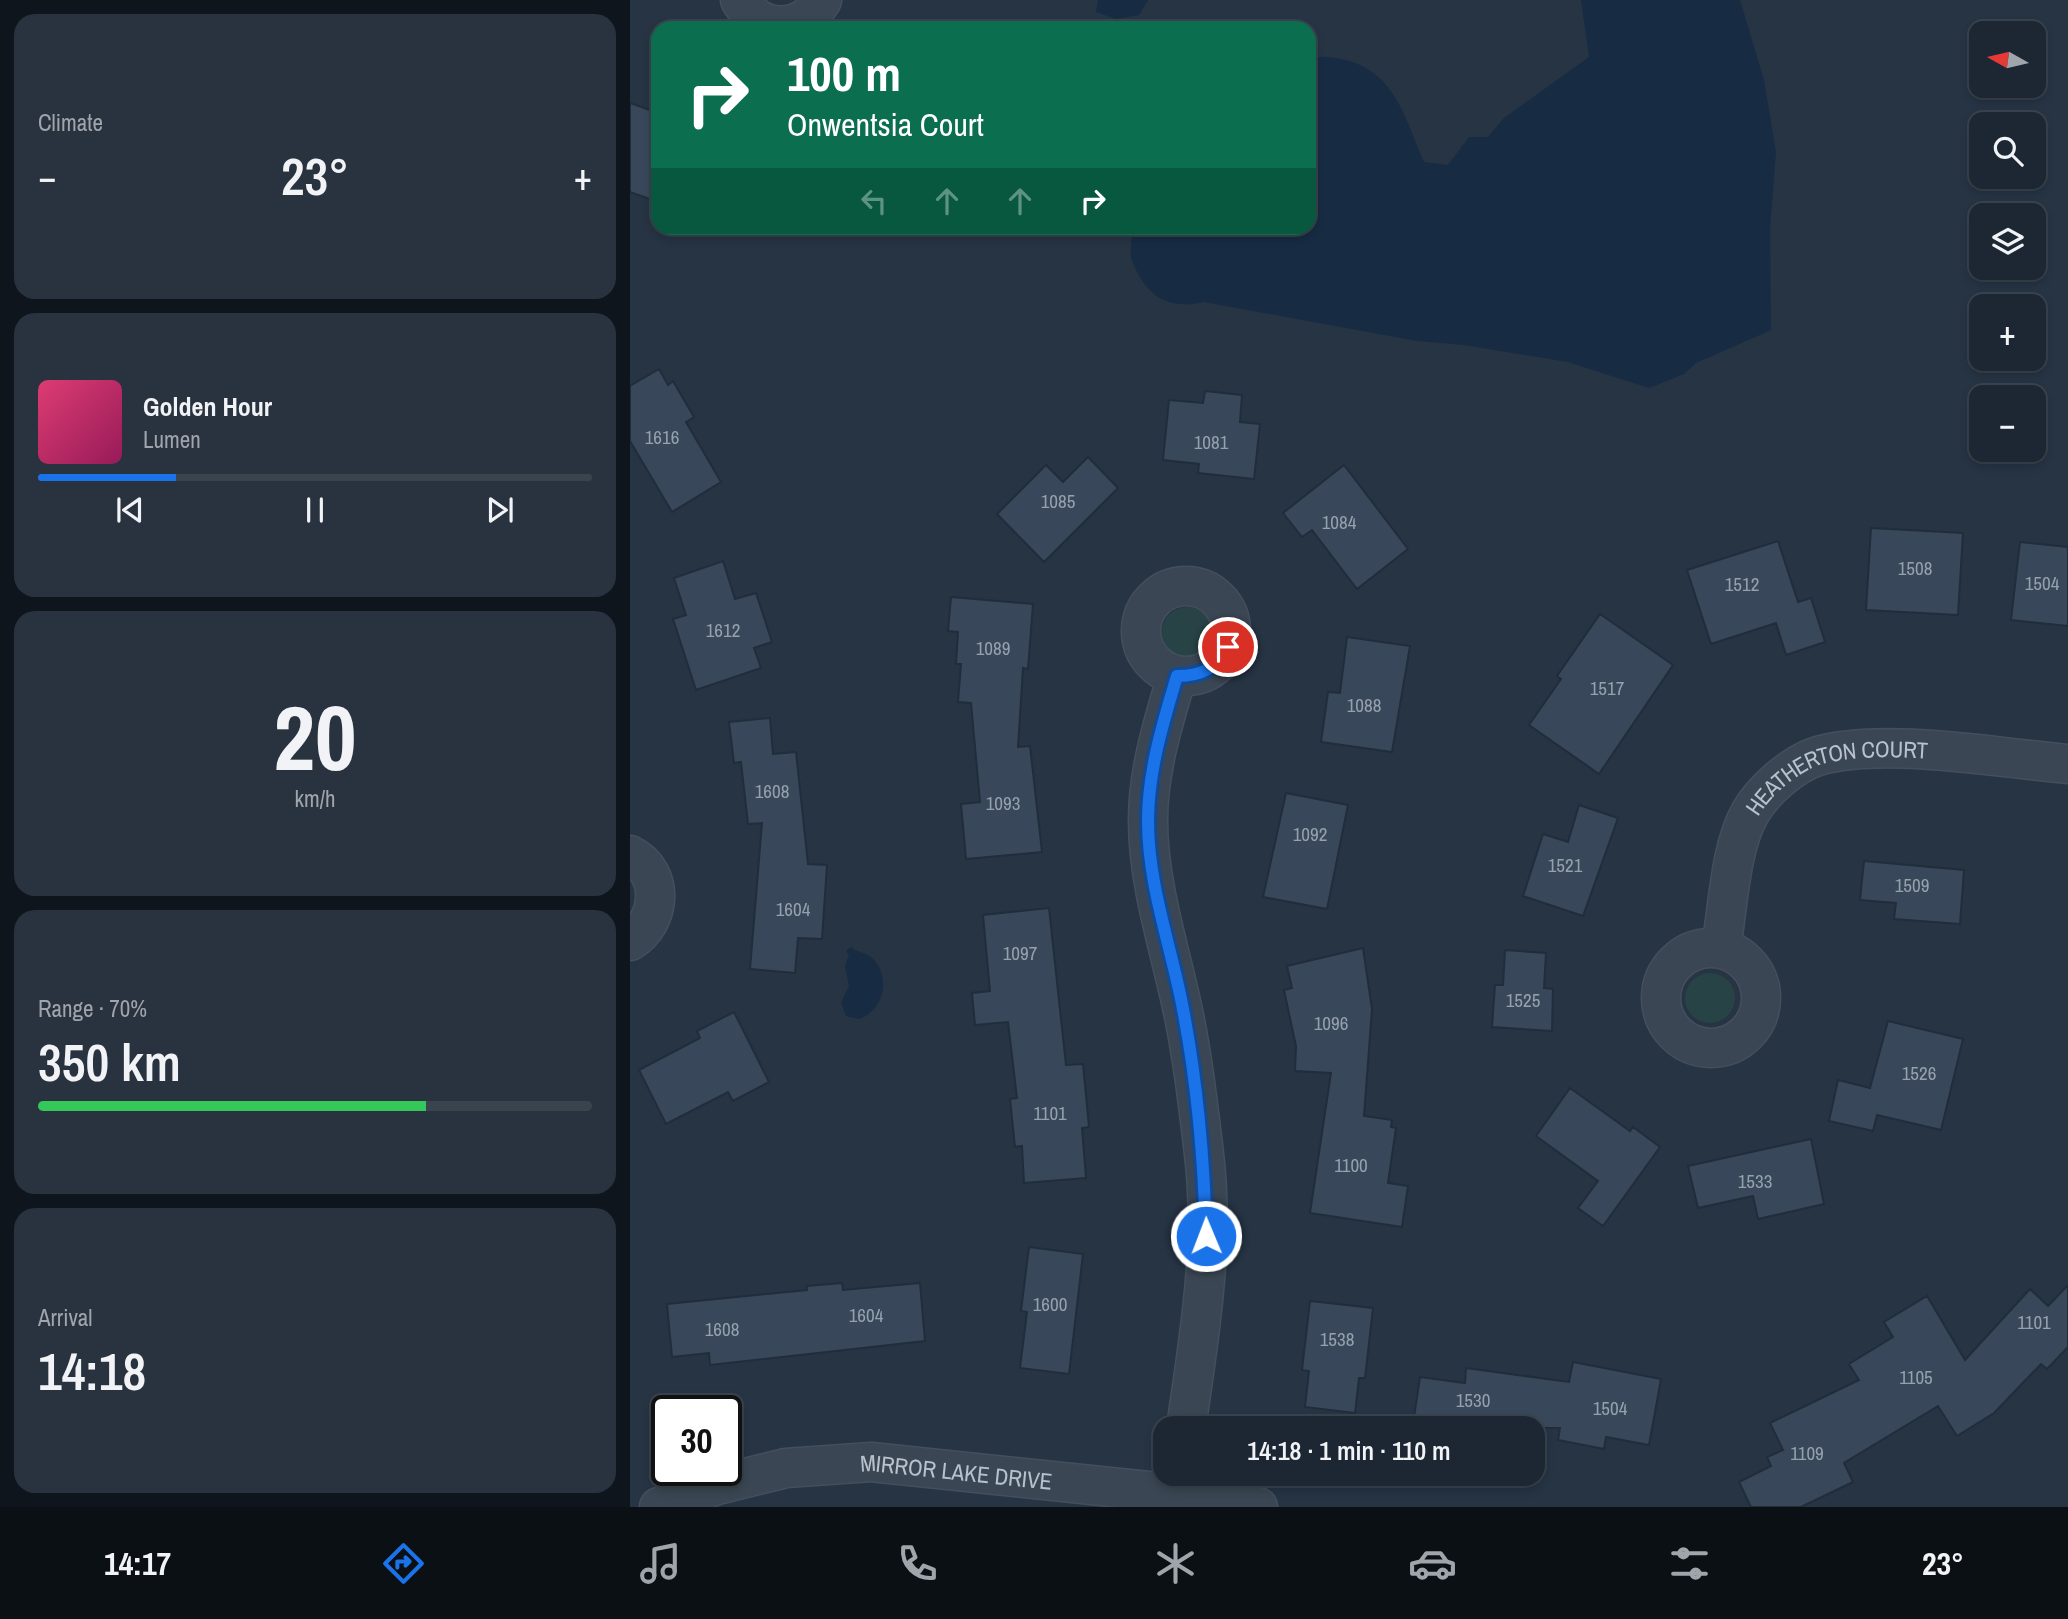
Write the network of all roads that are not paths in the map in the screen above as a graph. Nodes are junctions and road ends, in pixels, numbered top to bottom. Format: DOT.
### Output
graph roads {
  1 [pos="740,0"];
  2 [pos="822,0"];
  3 [pos="758,21"];
  4 [pos="803,21"];
  5 [pos="1177,676"];
  6 [pos="2068,764"];
  7 [pos="630,855"];
  8 [pos="630,941"];
  9 [pos="1721,948"];
  10 [pos="1188,1416"];
  11 [pos="1153,1482"];
  12 [pos="1185,1486"];
  13 [pos="659,1507"];
  14 [pos="1258,1507"];
  1 -- 3 [label="street"];
  2 -- 4 [label="street"];
  5 -- 10 [label="street"];
  6 -- 9 [label="street, HEATHERTON COURT"];
  7 -- 8 [label="street"];
  11 -- 13 [label="street, MIRROR LAKE DRIVE"];
  12 -- 14 [label="street, MIRROR LAKE DRIVE"];
}
